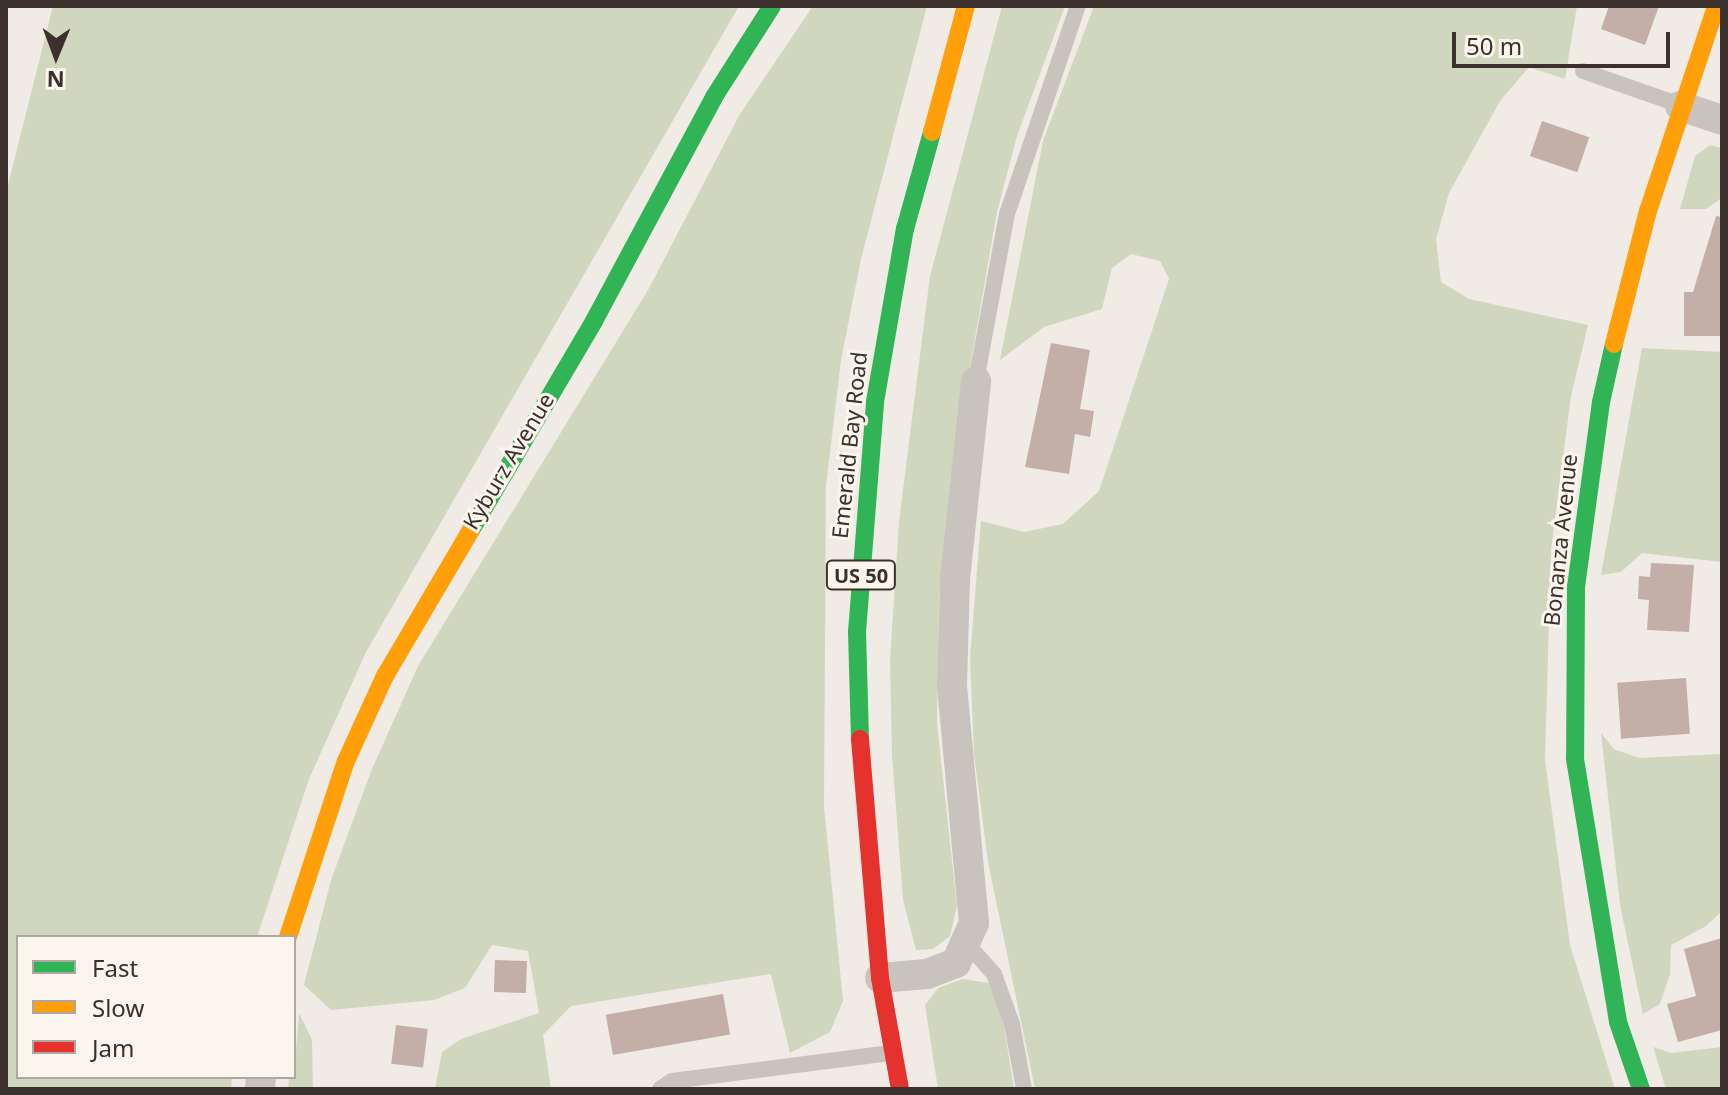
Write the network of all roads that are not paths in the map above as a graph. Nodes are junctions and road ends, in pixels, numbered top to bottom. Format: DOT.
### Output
graph roads {
  1 [pos="772,6"];
  2 [pos="966,6"];
  3 [pos="1078,6"];
  4 [pos="1716,6"];
  5 [pos="1583,71"];
  6 [pos="1680,106"];
  7 [pos="1722,120"];
  8 [pos="976,381"];
  9 [pos="289,935"];
  10 [pos="968,945"];
  11 [pos="880,978"];
  12 [pos="892,1053"];
  13 [pos="660,1089"];
  14 [pos="900,1089"];
  15 [pos="1024,1089"];
  16 [pos="1641,1089"];
  1 -- 9 [label="main road, Kyburz Avenue"];
  2 -- 11 [label="main road, Emerald Bay Road / US 50"];
  3 -- 8 [label="lane"];
  4 -- 6 [label="main road, Bonanza Avenue"];
  5 -- 6 [label="lane"];
  6 -- 7 [label="street"];
  6 -- 16 [label="main road, Bonanza Avenue"];
  8 -- 10 [label="street"];
  10 -- 11 [label="street"];
  10 -- 15 [label="lane"];
  11 -- 12 [label="main road, Emerald Bay Road / US 50"];
  12 -- 13 [label="lane"];
  12 -- 14 [label="main road, Emerald Bay Road / US 50"];
}
